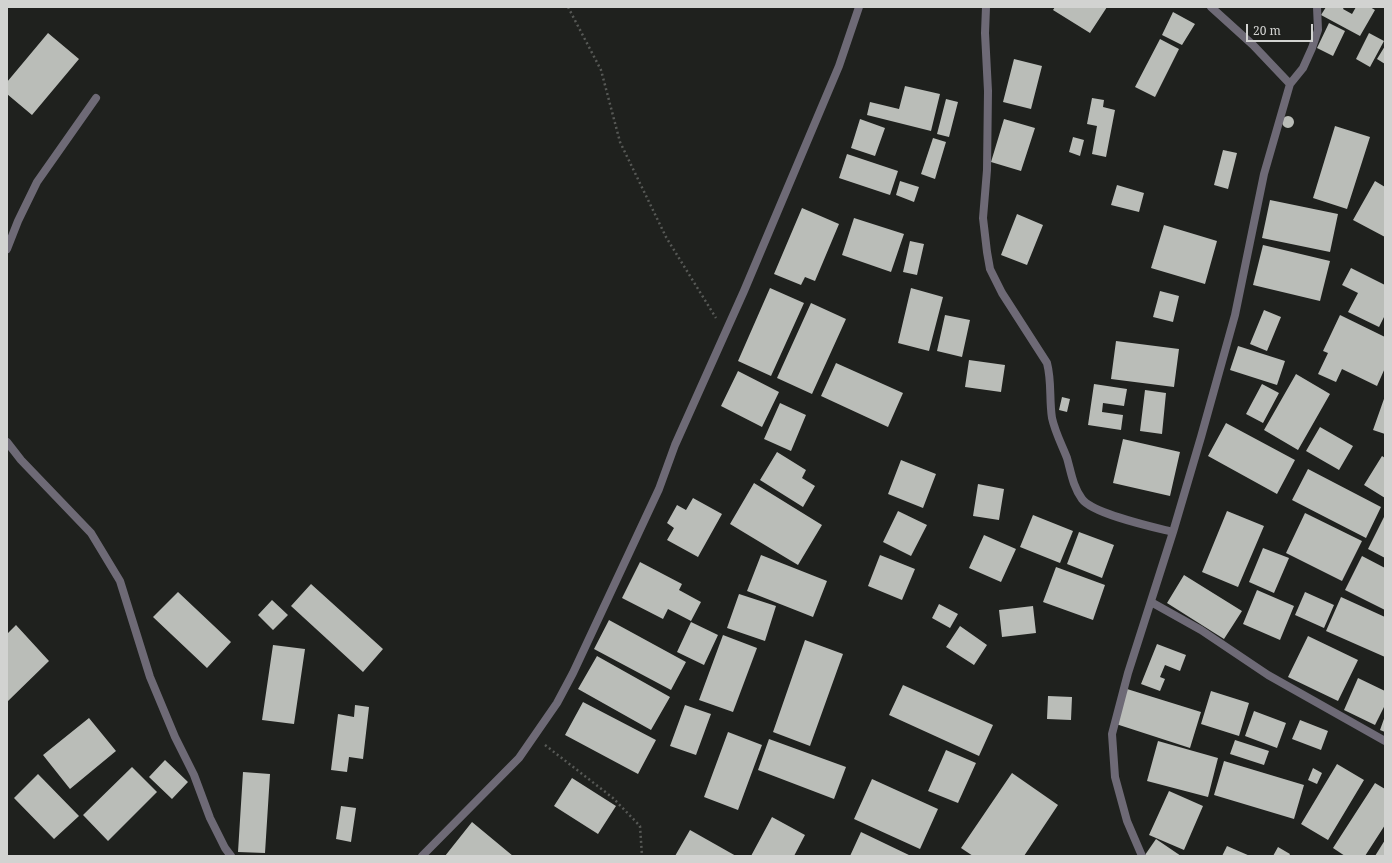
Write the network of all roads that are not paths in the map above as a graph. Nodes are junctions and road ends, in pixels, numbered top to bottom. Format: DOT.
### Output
graph roads {
  1 [pos="859,7"];
  2 [pos="986,7"];
  3 [pos="1211,7"];
  4 [pos="1317,7"];
  5 [pos="1290,84"];
  6 [pos="96,98"];
  7 [pos="7,249"];
  8 [pos="7,442"];
  9 [pos="1173,532"];
  10 [pos="1151,602"];
  11 [pos="1385,741"];
  12 [pos="232,856"];
  13 [pos="422,856"];
  14 [pos="1142,856"];
  1 -- 13 [label="street"];
  2 -- 9 [label="street"];
  3 -- 5 [label="street"];
  4 -- 5 [label="street"];
  5 -- 9 [label="street"];
  6 -- 7 [label="street"];
  8 -- 12 [label="street"];
  9 -- 10 [label="street"];
  10 -- 11 [label="street"];
  10 -- 14 [label="street"];
}
